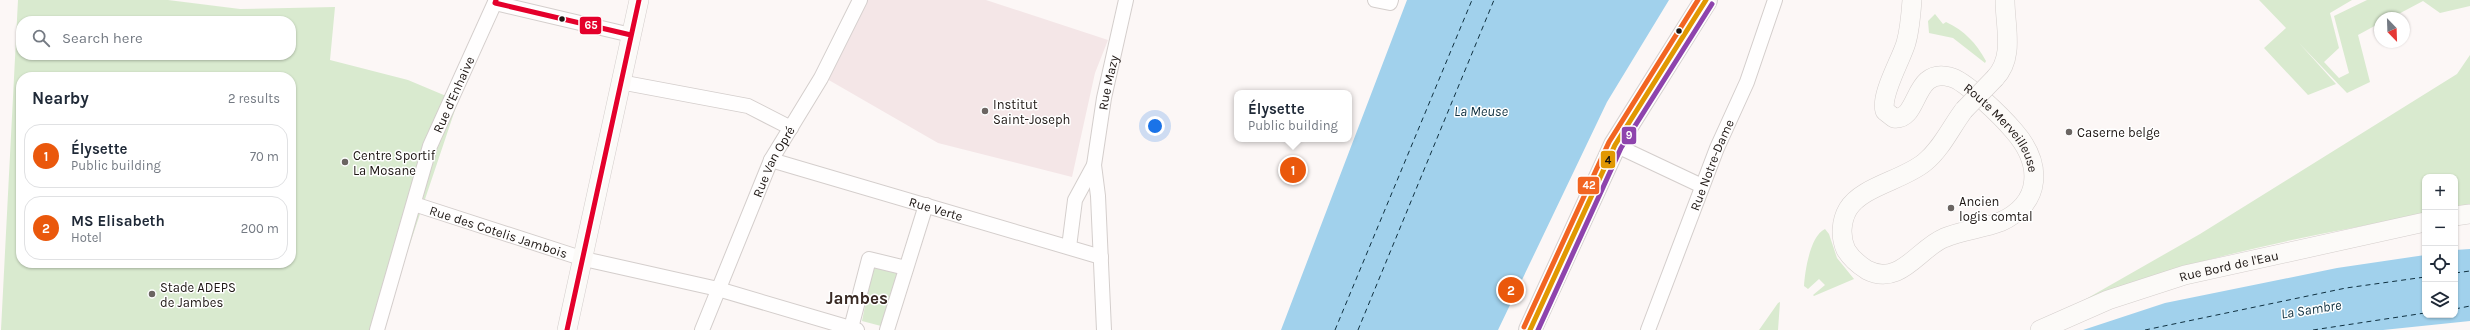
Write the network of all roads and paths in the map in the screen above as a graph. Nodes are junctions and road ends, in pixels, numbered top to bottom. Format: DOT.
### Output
graph roads {
  1 [pos="639,0"];
  2 [pos="860,0"];
  3 [pos="1126,0"];
  4 [pos="1375,0"];
  5 [pos="1706,0"];
  6 [pos="1775,0"];
  7 [pos="1912,0"];
  8 [pos="2005,0"];
  9 [pos="495,1"];
  10 [pos="1391,2"];
  11 [pos="631,34"];
  12 [pos="620,82"];
  13 [pos="791,128"];
  14 [pos="1615,145"];
  15 [pos="771,160"];
  16 [pos="1094,165"];
  17 [pos="1702,186"];
  18 [pos="414,204"];
  19 [pos="926,205"];
  20 [pos="2470,214"];
  21 [pos="2458,216"];
  22 [pos="2422,223"];
  23 [pos="1069,247"];
  24 [pos="1102,257"];
  25 [pos="584,259"];
  26 [pos="906,268"];
  27 [pos="718,289"];
  28 [pos="854,329"];
  29 [pos="377,330"];
  30 [pos="567,330"];
  31 [pos="702,330"];
  32 [pos="887,330"];
  33 [pos="1104,330"];
  34 [pos="1530,330"];
  35 [pos="1648,330"];
  36 [pos="2040,330"];
  1 -- 11 [label="main road"];
  2 -- 13 [label="street, Rue Van Opré"];
  3 -- 16 [label="street, Rue Mazy"];
  4 -- 10 [label="street"];
  5 -- 14 [label="main road"];
  6 -- 17 [label="street, Rue Notre-Dame"];
  7 -- 8 [label="main road, Route Merveilleuse, bridge"];
  9 -- 11 [label="street"];
  9 -- 18 [label="street, Rue d'Enhaive"];
  11 -- 12 [label="main road"];
  12 -- 13 [label="street"];
  12 -- 25 [label="main road"];
  13 -- 15 [label="street, Rue Van Opré"];
  14 -- 17 [label="street"];
  14 -- 34 [label="main road"];
  15 -- 19 [label="street, Rue Verte"];
  15 -- 27 [label="street, Rue Van Opré"];
  16 -- 23 [label="street, Rue Mazy"];
  16 -- 24 [label="street, Rue Mazy"];
  17 -- 35 [label="street, Rue Notre-Dame"];
  18 -- 25 [label="street, Rue des Cotelis Jambois"];
  18 -- 29 [label="street, Rue d'Enhaive"];
  19 -- 23 [label="street, Rue Verte"];
  19 -- 26 [label="street"];
  20 -- 21 [label="main road"];
  22 -- 36 [label="main road, Rue Bord de l'Eau"];
  23 -- 24 [label="street, Rue Verte"];
  24 -- 33 [label="street, Rue Mazy"];
  25 -- 27 [label="street, Rue des Cotelis Jambois"];
  25 -- 30 [label="main road"];
  26 -- 28 [label="street"];
  26 -- 32 [label="street"];
  27 -- 28 [label="street, Rue des Cotelis Jambois"];
  27 -- 31 [label="street, Rue Van Opré"];
}
